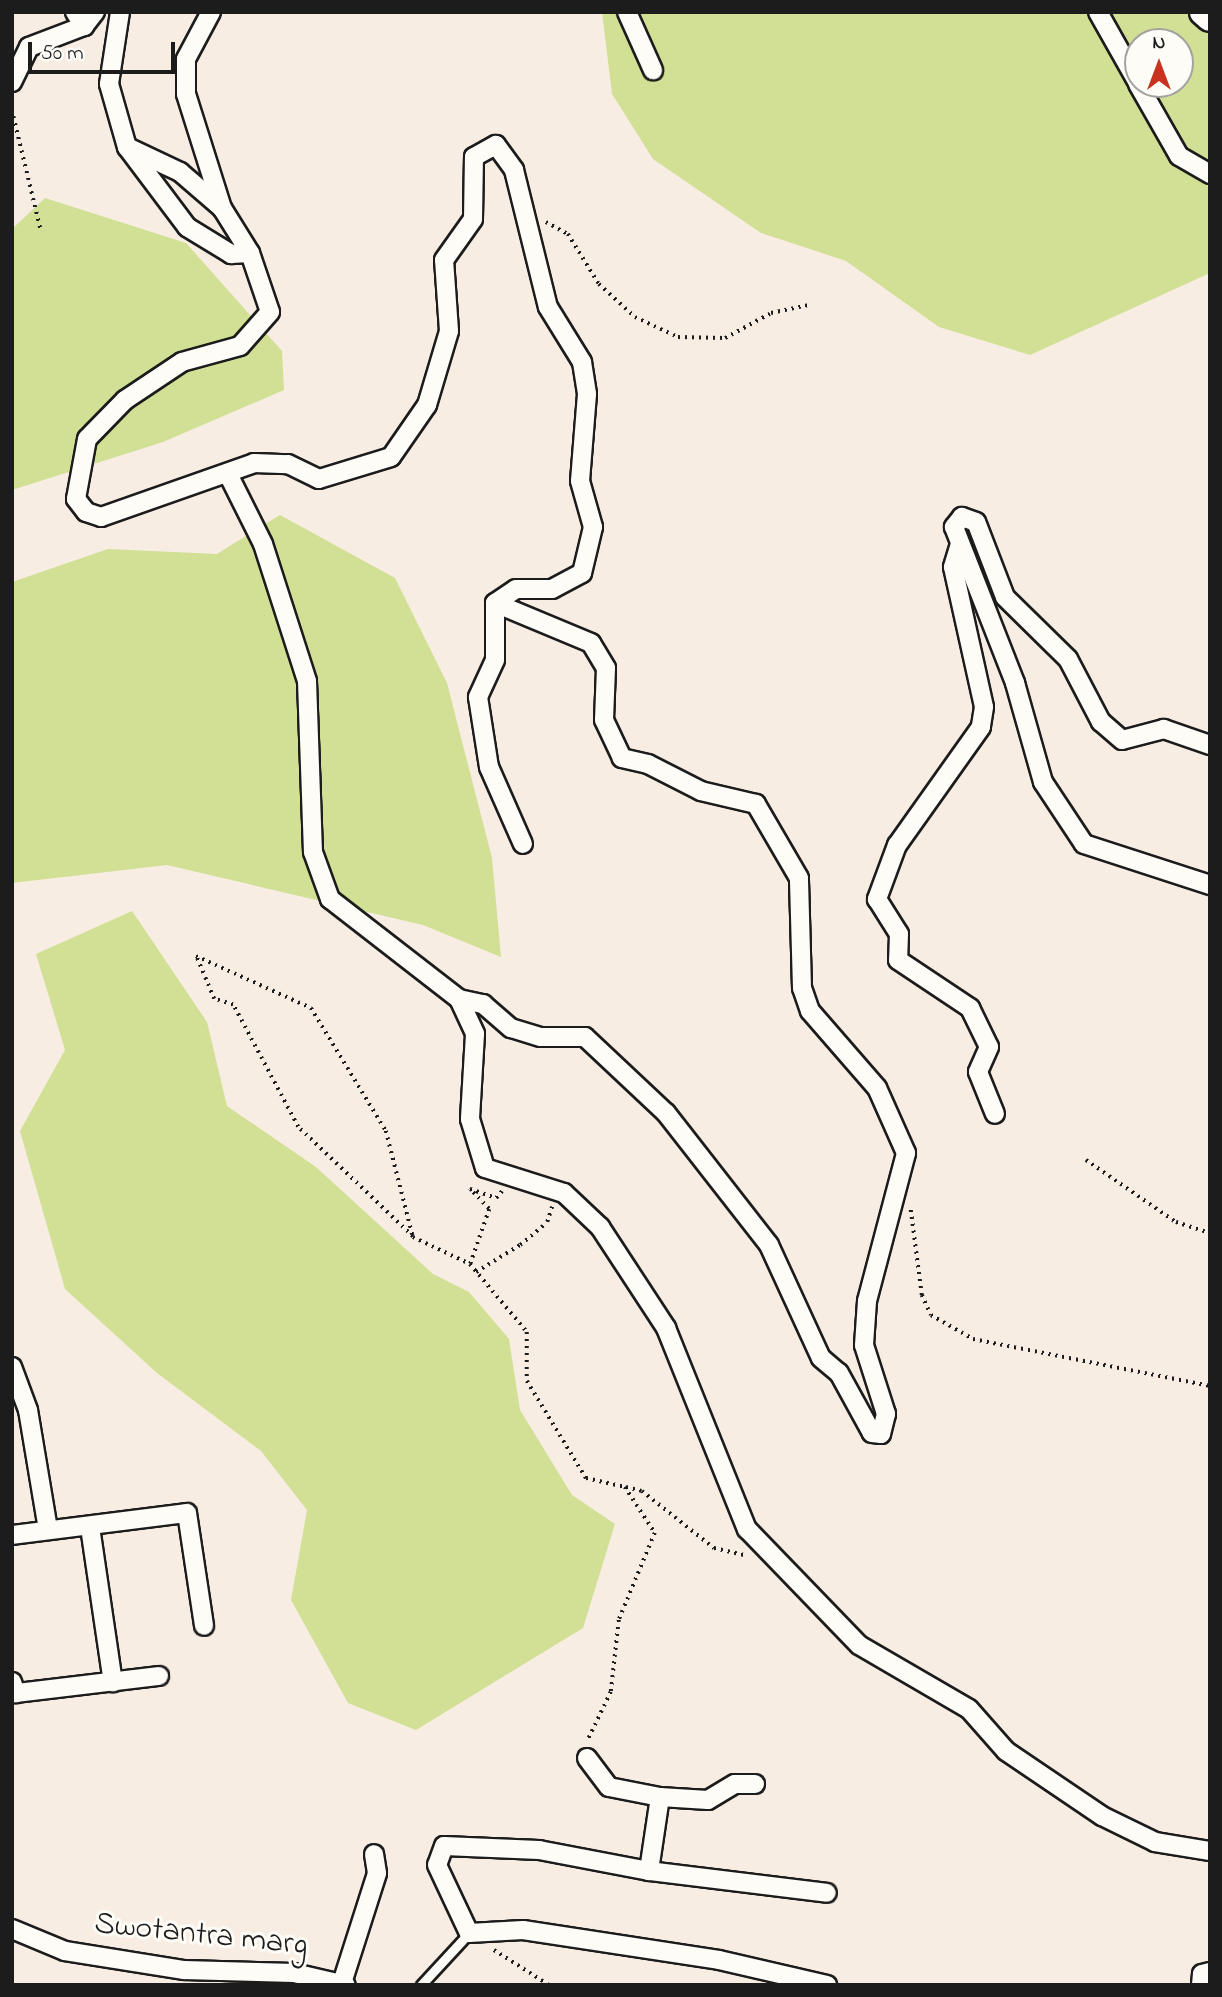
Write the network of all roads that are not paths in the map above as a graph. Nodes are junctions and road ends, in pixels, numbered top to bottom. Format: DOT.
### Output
graph roads {
  1 [pos="120,12"];
  2 [pos="211,12"];
  3 [pos="627,12"];
  4 [pos="1098,12"];
  5 [pos="1203,12"];
  6 [pos="85,17"];
  7 [pos="1210,18"];
  8 [pos="1124,59"];
  9 [pos="653,70"];
  10 [pos="12,82"];
  11 [pos="1146,98"];
  12 [pos="127,147"];
  13 [pos="1210,174"];
  14 [pos="222,208"];
  15 [pos="250,253"];
  16 [pos="228,474"];
  17 [pos="960,544"];
  18 [pos="495,603"];
  19 [pos="1210,745"];
  20 [pos="523,844"];
  21 [pos="1210,885"];
  22 [pos="459,999"];
  23 [pos="995,1114"];
  24 [pos="12,1367"];
  25 [pos="90,1527"];
  26 [pos="48,1530"];
  27 [pos="12,1535"];
  28 [pos="204,1626"];
  29 [pos="159,1676"];
  30 [pos="12,1682"];
  31 [pos="113,1682"];
  32 [pos="587,1758"];
  33 [pos="755,1784"];
  34 [pos="660,1797"];
  35 [pos="1210,1851"];
  36 [pos="374,1854"];
  37 [pos="649,1871"];
  38 [pos="827,1893"];
  39 [pos="12,1929"];
  40 [pos="469,1933"];
  41 [pos="1210,1972"];
  42 [pos="184,1977"];
  43 [pos="273,1978"];
  44 [pos="344,1984"];
  45 [pos="421,1985"];
  46 [pos="827,1985"];
  47 [pos="1201,1985"];
  1 -- 12 [label="street"];
  2 -- 14 [label="street"];
  3 -- 9 [label="street"];
  4 -- 8 [label="street"];
  5 -- 7 [label="street"];
  6 -- 10 [label="street"];
  11 -- 13 [label="street"];
  12 -- 14 [label="street"];
  12 -- 15 [label="street"];
  14 -- 15 [label="street"];
  15 -- 16 [label="street"];
  16 -- 18 [label="street"];
  16 -- 22 [label="street"];
  17 -- 19 [label="street"];
  17 -- 21 [label="street"];
  17 -- 23 [label="street"];
  18 -- 20 [label="street"];
  18 -- 22 [label="street"];
  22 -- 35 [label="street"];
  24 -- 26 [label="street"];
  25 -- 26 [label="street"];
  25 -- 28 [label="street"];
  25 -- 31 [label="street"];
  26 -- 27 [label="street"];
  29 -- 31 [label="street"];
  30 -- 31 [label="street"];
  32 -- 34 [label="street"];
  33 -- 34 [label="street"];
  34 -- 37 [label="street"];
  36 -- 44 [label="street"];
  37 -- 38 [label="street"];
  37 -- 40 [label="street"];
  39 -- 42 [label="street, Swotantra marg"];
  40 -- 45 [label="lane"];
  40 -- 46 [label="street"];
  41 -- 47 [label="street"];
  42 -- 43 [label="street, Swotantra marg"];
  43 -- 44 [label="street, Swotantra marg"];
}
